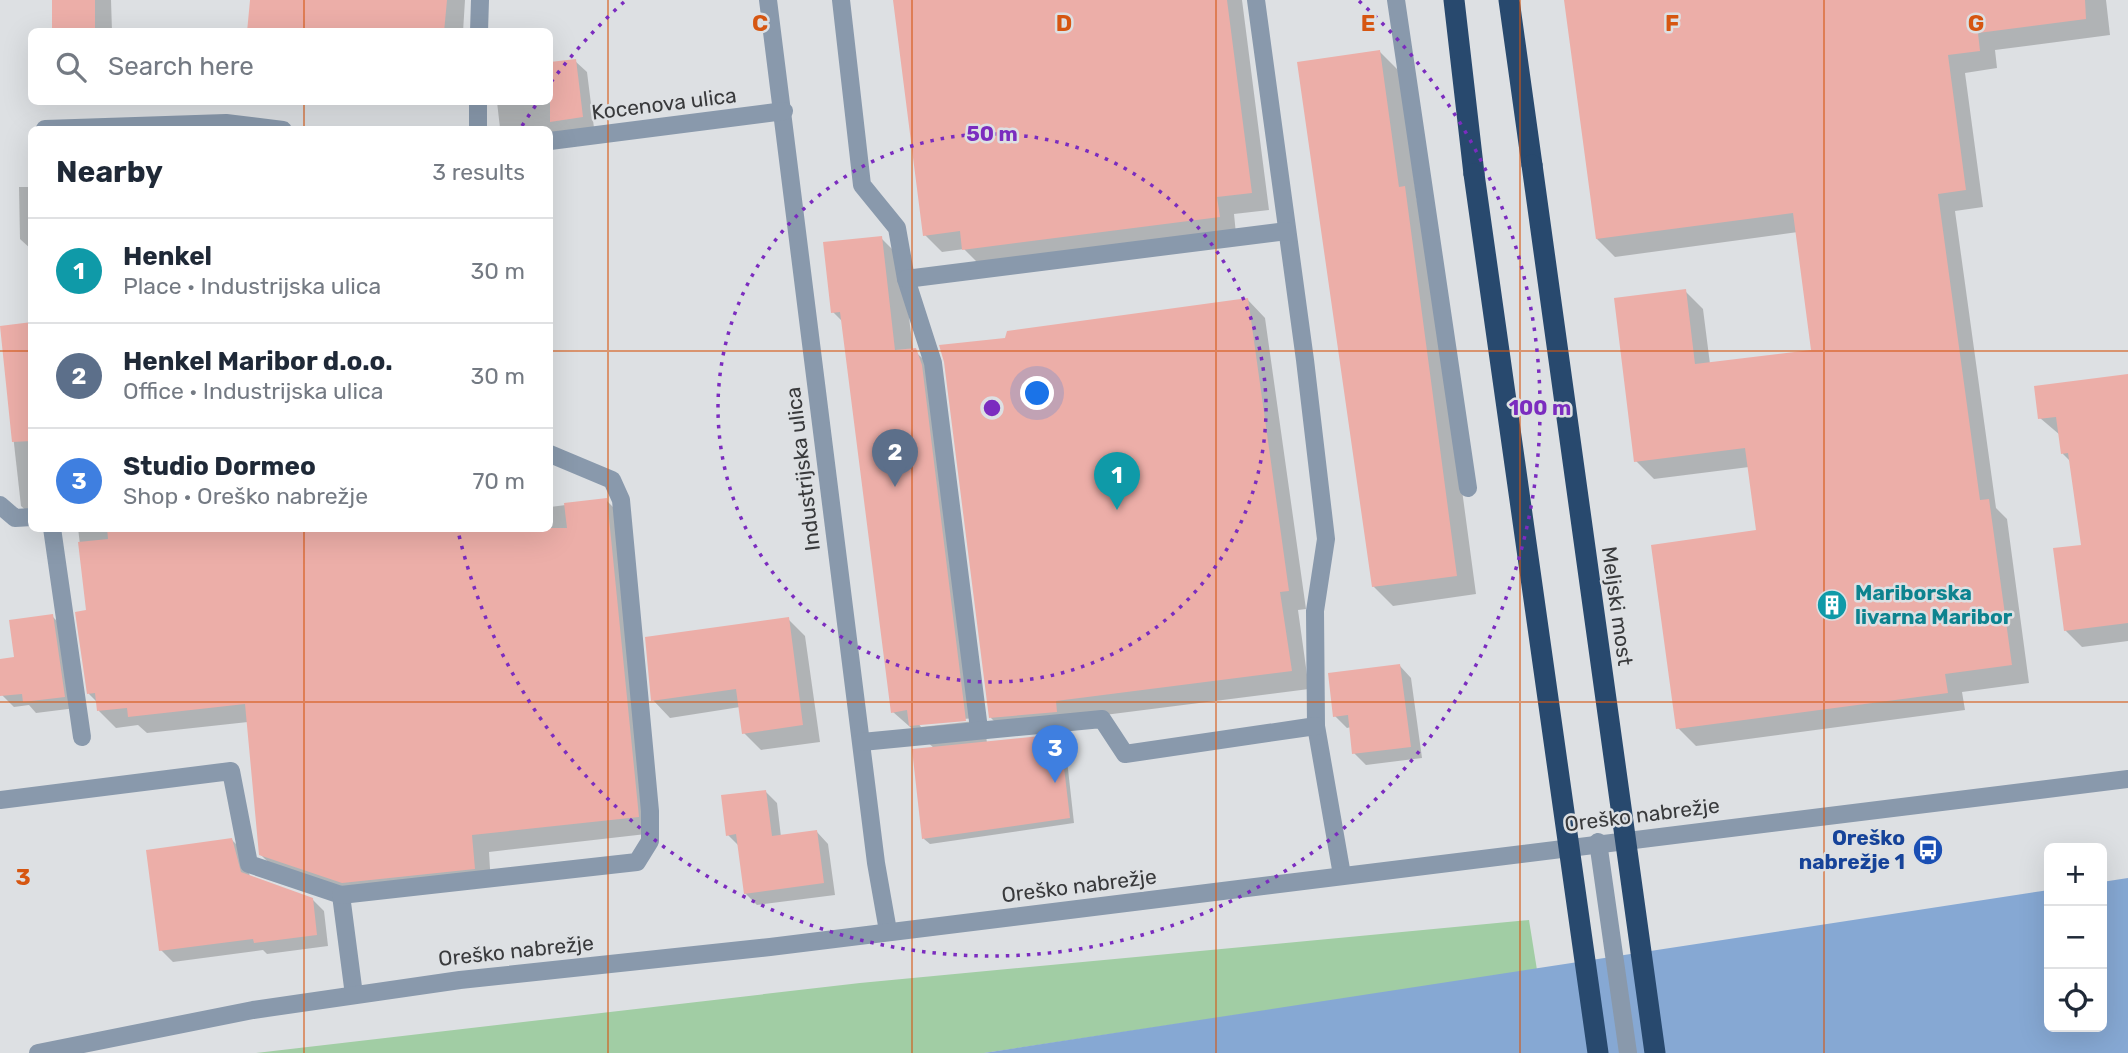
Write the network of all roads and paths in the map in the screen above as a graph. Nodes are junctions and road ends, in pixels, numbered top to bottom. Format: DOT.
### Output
graph roads {
  1 [pos="480,0"];
  2 [pos="768,0"];
  3 [pos="841,0"];
  4 [pos="1256,0"];
  5 [pos="1395,0"];
  6 [pos="1454,0"];
  7 [pos="1509,0"];
  8 [pos="479,28"];
  9 [pos="478,105"];
  10 [pos="784,111"];
  11 [pos="136,126"];
  12 [pos="250,126"];
  13 [pos="478,126"];
  14 [pos="553,141"];
  15 [pos="1287,231"];
  16 [pos="906,279"];
  17 [pos="553,455"];
  18 [pos="1468,488"];
  19 [pos="0,505"];
  20 [pos="28,517"];
  21 [pos="53,532"];
  22 [pos="1316,726"];
  23 [pos="979,729"];
  24 [pos="82,737"];
  25 [pos="862,742"];
  26 [pos="2128,779"];
  27 [pos="0,800"];
  28 [pos="1598,842"];
  29 [pos="1342,875"];
  30 [pos="341,895"];
  31 [pos="888,931"];
  32 [pos="354,995"];
  33 [pos="38,1053"];
  34 [pos="1598,1053"];
  35 [pos="1628,1053"];
  36 [pos="1655,1053"];
  1 -- 8 [label="street"];
  2 -- 10 [label="street, Industrijska ulica"];
  3 -- 16 [label="street"];
  4 -- 15 [label="street"];
  5 -- 18 [label="street"];
  6 -- 34 [label="highway, bridge"];
  7 -- 36 [label="highway, Meljski most, bridge"];
  9 -- 13 [label="street"];
  10 -- 14 [label="street, Kocenova ulica"];
  10 -- 25 [label="street, Industrijska ulica"];
  11 -- 12 [label="street"];
  15 -- 16 [label="street"];
  15 -- 22 [label="street"];
  16 -- 23 [label="street"];
  17 -- 30 [label="street"];
  19 -- 20 [label="street"];
  21 -- 24 [label="street"];
  22 -- 23 [label="street"];
  22 -- 29 [label="street"];
  23 -- 25 [label="street"];
  25 -- 31 [label="street, Industrijska ulica"];
  26 -- 28 [label="street, Oreško nabrežje"];
  27 -- 30 [label="street"];
  28 -- 29 [label="street, Oreško nabrežje"];
  28 -- 35 [label="street"];
  29 -- 31 [label="street, Oreško nabrežje"];
  30 -- 32 [label="street"];
  31 -- 32 [label="street, Oreško nabrežje"];
  32 -- 33 [label="street, Oreško nabrežje"];
}
